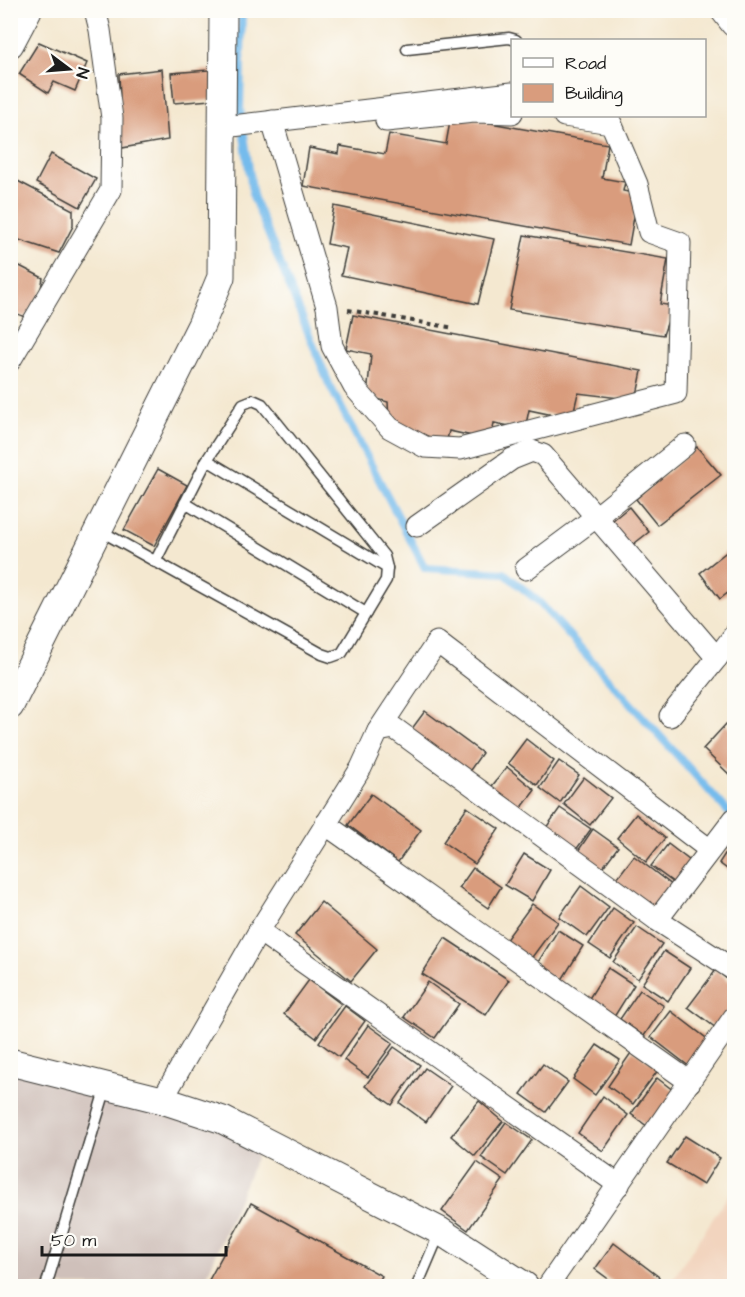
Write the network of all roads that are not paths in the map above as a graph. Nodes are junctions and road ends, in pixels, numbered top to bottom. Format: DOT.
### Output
graph roads {
  1 [pos="28,10"];
  2 [pos="95,10"];
  3 [pos="223,10"];
  4 [pos="724,10"];
  5 [pos="735,23"];
  6 [pos="512,39"];
  7 [pos="10,44"];
  8 [pos="407,49"];
  9 [pos="511,94"];
  10 [pos="488,104"];
  11 [pos="511,112"];
  12 [pos="571,117"];
  13 [pos="233,126"];
  14 [pos="274,126"];
  15 [pos="10,361"];
  16 [pos="685,445"];
  17 [pos="207,460"];
  18 [pos="185,503"];
  19 [pos="596,517"];
  20 [pos="417,526"];
  21 [pos="99,530"];
  22 [pos="155,562"];
  23 [pos="387,568"];
  24 [pos="526,569"];
  25 [pos="366,613"];
  26 [pos="735,635"];
  27 [pos="717,658"];
  28 [pos="10,706"];
  29 [pos="670,716"];
  30 [pos="378,730"];
  31 [pos="325,824"];
  32 [pos="731,824"];
  33 [pos="710,850"];
  34 [pos="657,920"];
  35 [pos="259,931"];
  36 [pos="735,970"];
  37 [pos="735,1017"];
  38 [pos="10,1062"];
  39 [pos="690,1082"];
  40 [pos="106,1087"];
  41 [pos="162,1100"];
  42 [pos="619,1185"];
  43 [pos="440,1231"];
  44 [pos="46,1287"];
  45 [pos="417,1287"];
  46 [pos="525,1287"];
  47 [pos="548,1287"];
  1 -- 7 [label="street"];
  2 -- 15 [label="street"];
  3 -- 13 [label="street"];
  4 -- 5 [label="street"];
  6 -- 8 [label="lane"];
  9 -- 10 [label="street"];
  10 -- 11 [label="street"];
  10 -- 14 [label="street"];
  12 -- 14 [label="street"];
  13 -- 14 [label="street"];
  13 -- 21 [label="street"];
  16 -- 19 [label="street"];
  17 -- 18 [label="lane"];
  17 -- 23 [label="lane"];
  17 -- 23 [label="lane"];
  18 -- 22 [label="lane"];
  18 -- 25 [label="lane"];
  19 -- 20 [label="street"];
  19 -- 24 [label="street"];
  19 -- 27 [label="street"];
  21 -- 22 [label="lane"];
  21 -- 28 [label="street"];
  22 -- 25 [label="lane"];
  23 -- 25 [label="lane"];
  26 -- 27 [label="street"];
  27 -- 29 [label="street"];
  30 -- 31 [label="street"];
  30 -- 33 [label="street"];
  30 -- 34 [label="street"];
  31 -- 35 [label="street"];
  31 -- 39 [label="street"];
  32 -- 33 [label="street"];
  33 -- 34 [label="street"];
  34 -- 36 [label="street"];
  35 -- 41 [label="street"];
  35 -- 42 [label="street"];
  37 -- 39 [label="street"];
  38 -- 40 [label="street"];
  39 -- 42 [label="street"];
  40 -- 41 [label="street"];
  40 -- 44 [label="lane"];
  41 -- 43 [label="street"];
  42 -- 47 [label="street"];
  43 -- 45 [label="lane"];
  43 -- 46 [label="street"];
}
